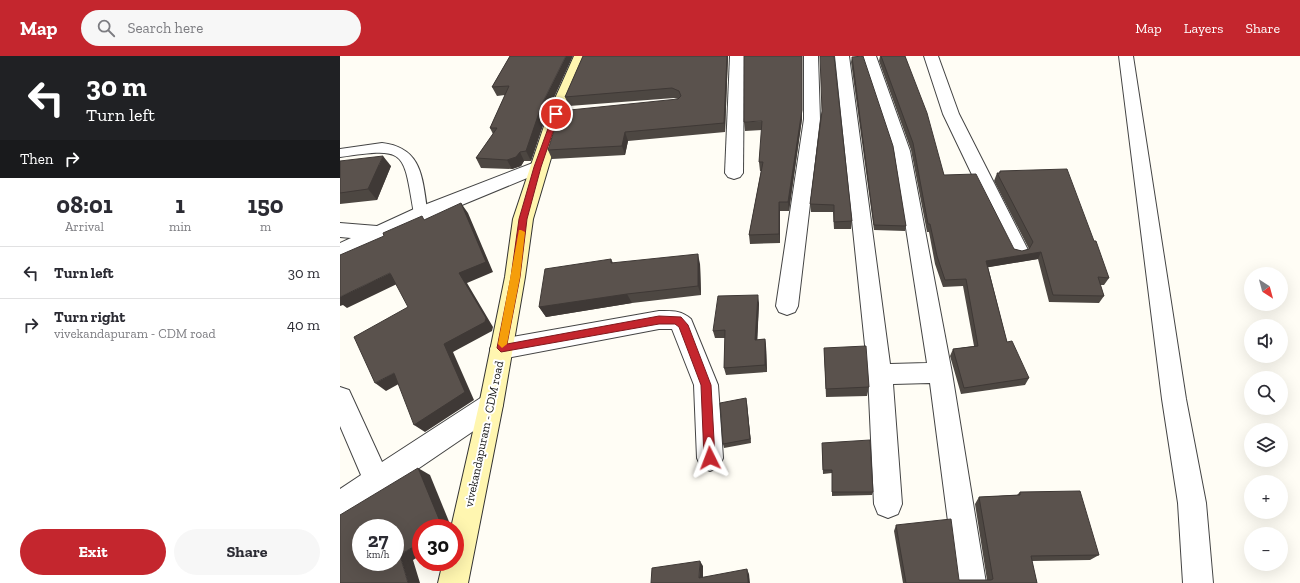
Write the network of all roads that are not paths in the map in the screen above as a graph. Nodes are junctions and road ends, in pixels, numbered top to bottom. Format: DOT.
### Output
graph roads {
  1 [pos="581,56"];
  2 [pos="737,56"];
  3 [pos="811,56"];
  4 [pos="842,56"];
  5 [pos="869,56"];
  6 [pos="931,56"];
  7 [pos="1126,56"];
  8 [pos="340,153"];
  9 [pos="538,167"];
  10 [pos="734,173"];
  11 [pos="421,214"];
  12 [pos="340,230"];
  13 [pos="378,233"];
  14 [pos="1018,250"];
  15 [pos="340,251"];
  16 [pos="787,306"];
  17 [pos="501,348"];
  18 [pos="940,372"];
  19 [pos="880,374"];
  20 [pos="340,398"];
  21 [pos="491,405"];
  22 [pos="710,458"];
  23 [pos="377,481"];
  24 [pos="888,504"];
  25 [pos="340,505"];
  26 [pos="453,583"];
  27 [pos="971,583"];
  28 [pos="1198,583"];
  1 -- 9 [label="street, vivekandapuram - CDM road"];
  2 -- 10 [label="street"];
  3 -- 16 [label="street"];
  4 -- 19 [label="street"];
  5 -- 18 [label="street"];
  6 -- 14 [label="street"];
  7 -- 28 [label="street"];
  8 -- 11 [label="lane"];
  9 -- 11 [label="street"];
  9 -- 17 [label="street, vivekandapuram - CDM road"];
  11 -- 13 [label="street"];
  12 -- 13 [label="street"];
  13 -- 15 [label="street"];
  17 -- 21 [label="street, vivekandapuram - CDM road"];
  17 -- 22 [label="street"];
  18 -- 19 [label="street"];
  18 -- 27 [label="street"];
  19 -- 24 [label="street"];
  20 -- 23 [label="street"];
  21 -- 23 [label="street"];
  21 -- 26 [label="street, vivekandapuram - CDM road"];
  23 -- 25 [label="street"];
}
